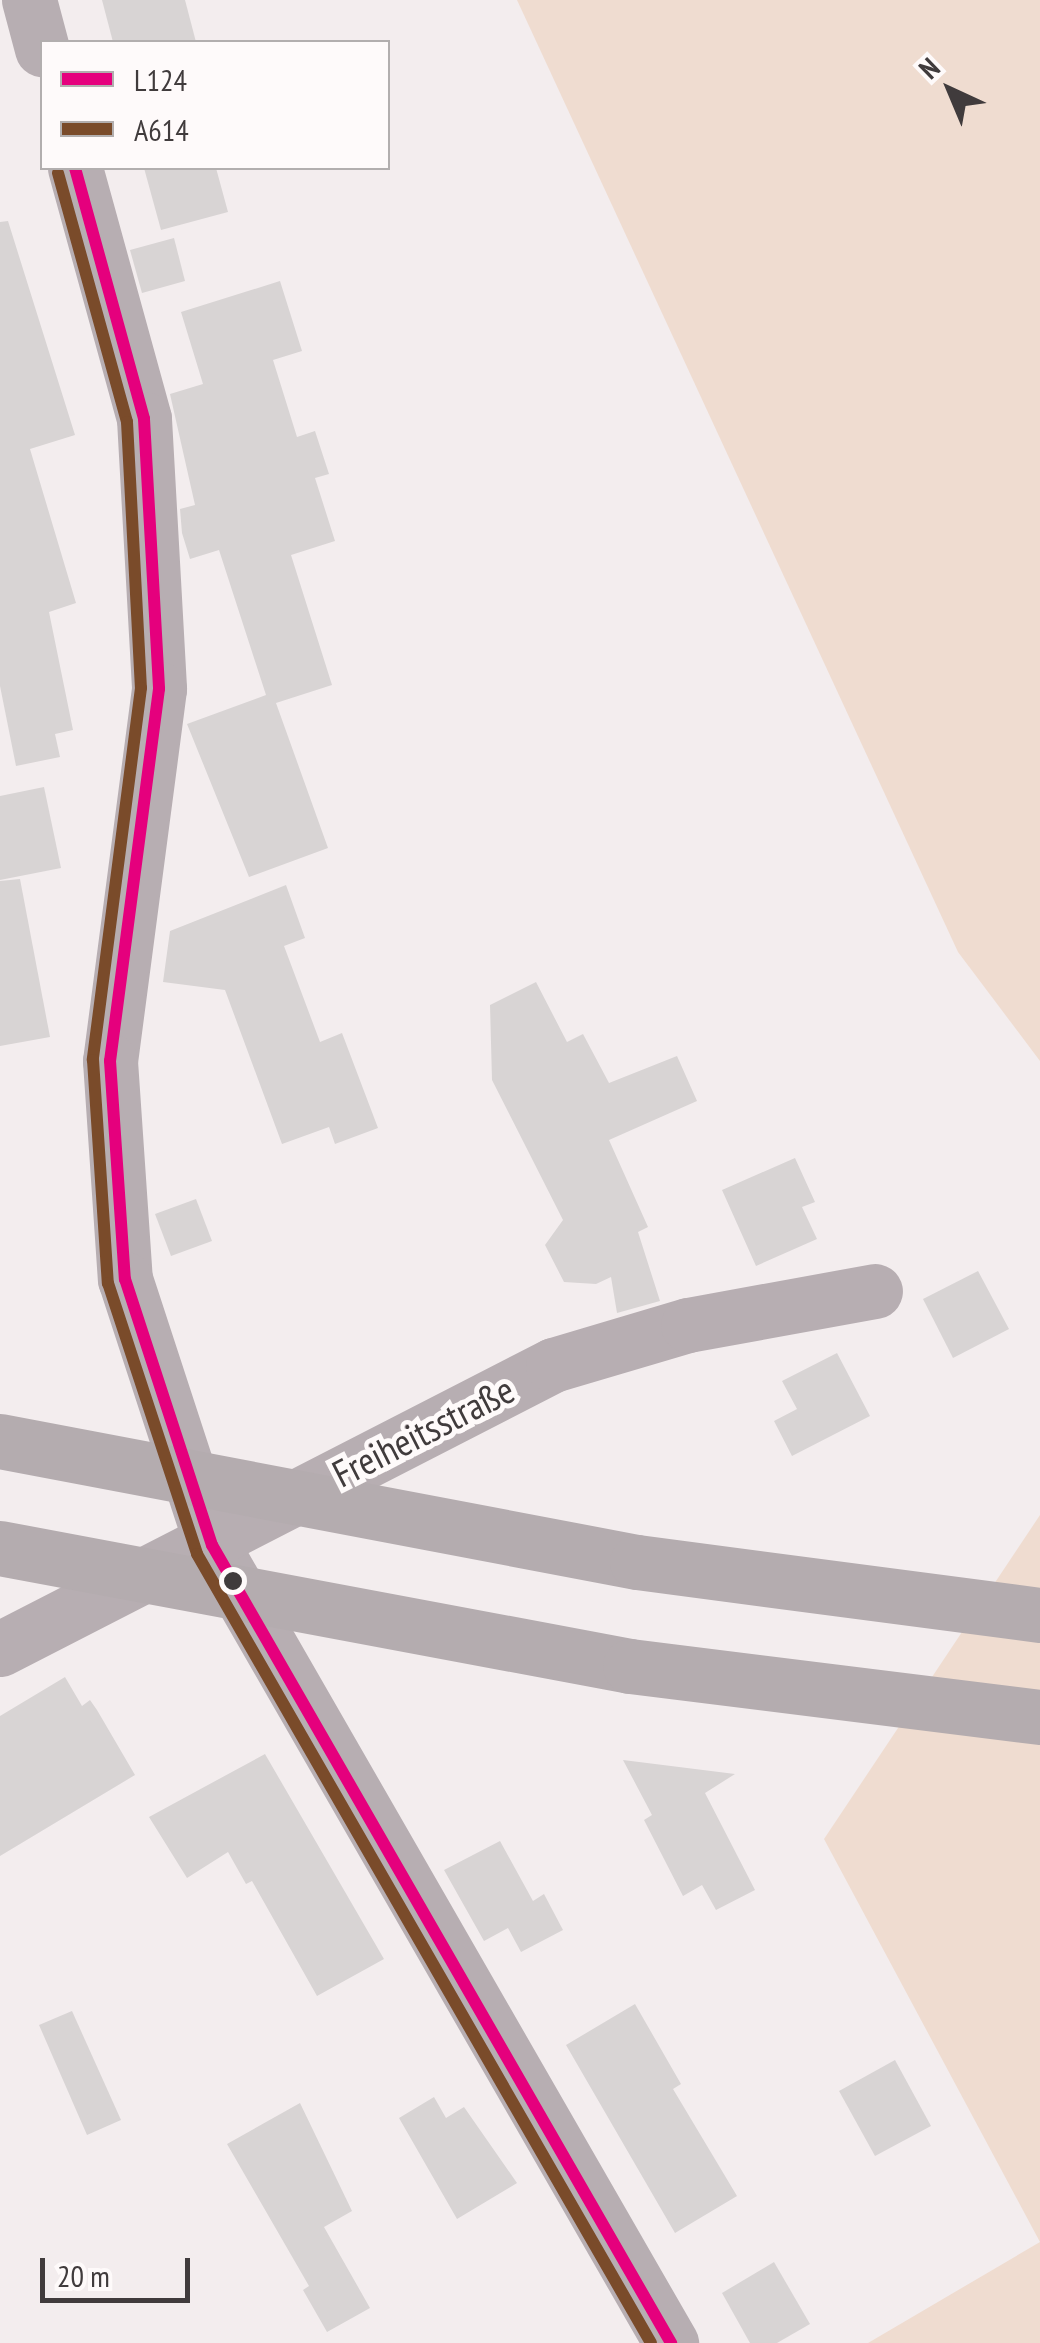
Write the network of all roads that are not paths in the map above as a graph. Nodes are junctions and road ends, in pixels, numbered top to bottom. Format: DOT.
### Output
graph roads {
  1 [pos="29,0"];
  2 [pos="40,41"];
  3 [pos="76,170"];
  4 [pos="875,1291"];
  5 [pos="0,1441"];
  6 [pos="212,1546"];
  7 [pos="0,1548"];
  8 [pos="1040,1615"];
  9 [pos="0,1649"];
  10 [pos="1040,1717"];
  11 [pos="671,2343"];
  1 -- 2 [label="street"];
  3 -- 6 [label="street"];
  4 -- 6 [label="street, Freiheitsstraße"];
  5 -- 8 [label="highway, bridge"];
  6 -- 9 [label="street, Freiheitsstraße"];
  6 -- 11 [label="street"];
  7 -- 10 [label="highway, bridge"];
}
